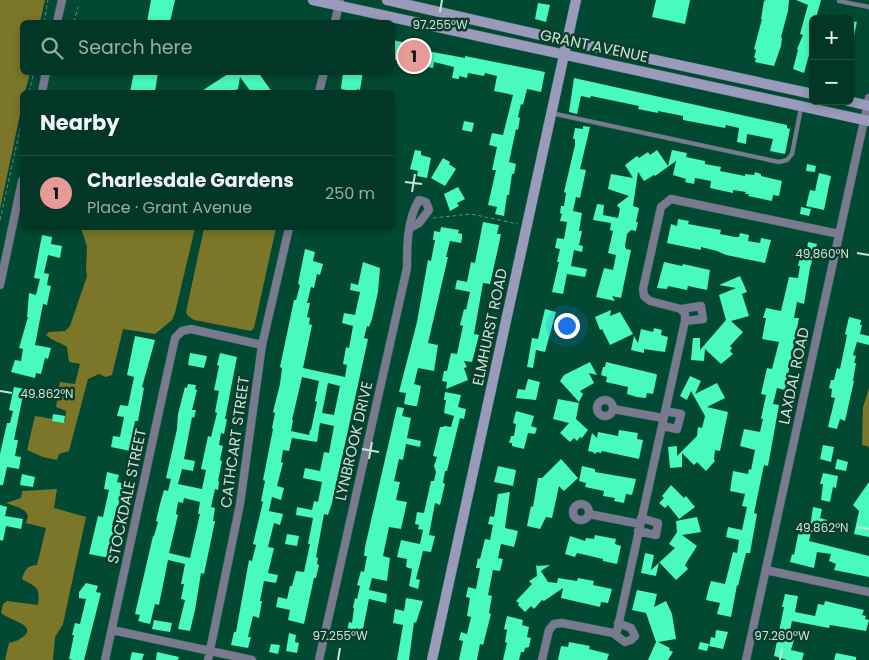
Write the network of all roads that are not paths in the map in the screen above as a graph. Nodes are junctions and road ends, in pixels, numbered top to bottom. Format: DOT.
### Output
graph roads {
  1 [pos="62,0"];
  2 [pos="313,0"];
  3 [pos="387,0"];
  4 [pos="576,0"];
  5 [pos="839,2"];
  6 [pos="340,3"];
  7 [pos="869,7"];
  8 [pos="57,20"];
  9 [pos="336,20"];
  10 [pos="567,41"];
  11 [pos="564,56"];
  12 [pos="45,75"];
  13 [pos="323,75"];
  14 [pos="731,76"];
  15 [pos="42,90"];
  16 [pos="320,90"];
  17 [pos="726,90"];
  18 [pos="809,93"];
  19 [pos="854,102"];
  20 [pos="868,103"];
  21 [pos="802,106"];
  22 [pos="552,113"];
  23 [pos="867,120"];
  24 [pos="20,190"];
  25 [pos="410,228"];
  26 [pos="289,230"];
  27 [pos="839,234"];
  28 [pos="0,285"];
  29 [pos="682,309"];
  30 [pos="685,321"];
  31 [pos="262,345"];
  32 [pos="613,409"];
  33 [pos="663,418"];
  34 [pos="589,514"];
  35 [pos="640,525"];
  36 [pos="766,570"];
  37 [pos="869,592"];
  38 [pos="618,623"];
  39 [pos="112,630"];
  40 [pos="613,633"];
  41 [pos="210,651"];
  42 [pos="105,660"];
  43 [pos="208,660"];
  44 [pos="252,660"];
  45 [pos="319,660"];
  46 [pos="432,660"];
  47 [pos="542,660"];
  48 [pos="746,660"];
  1 -- 8 [label="street"];
  2 -- 6 [label="main road, GRANT AVENUE"];
  3 -- 10 [label="main road, GRANT AVENUE"];
  4 -- 10 [label="main road, ELMHURST ROAD"];
  5 -- 7 [label="lane"];
  6 -- 9 [label="street"];
  6 -- 11 [label="main road, GRANT AVENUE"];
  10 -- 11 [label="main road, ELMHURST ROAD"];
  10 -- 14 [label="main road, GRANT AVENUE"];
  11 -- 17 [label="main road, GRANT AVENUE"];
  11 -- 22 [label="main road, ELMHURST ROAD"];
  12 -- 15 [label="street"];
  13 -- 16 [label="street"];
  14 -- 17 [label="main road"];
  14 -- 18 [label="main road, GRANT AVENUE"];
  17 -- 21 [label="main road, GRANT AVENUE"];
  19 -- 20 [label="main road"];
  20 -- 23 [label="street, LAXDAL ROAD"];
  21 -- 22 [label="lane"];
  21 -- 23 [label="main road, GRANT AVENUE"];
  22 -- 46 [label="main road, ELMHURST ROAD"];
  23 -- 27 [label="street, LAXDAL ROAD"];
  24 -- 28 [label="street"];
  25 -- 25 [label="street, LYNBROOK DRIVE"];
  25 -- 45 [label="street, LYNBROOK DRIVE"];
  26 -- 31 [label="street, CATHCART STREET"];
  27 -- 29 [label="street"];
  27 -- 36 [label="street, LAXDAL ROAD"];
  29 -- 30 [label="street"];
  29 -- 30 [label="street"];
  30 -- 33 [label="street"];
  31 -- 39 [label="street, STOCKDALE STREET"];
  31 -- 41 [label="street, CATHCART STREET"];
  32 -- 33 [label="street"];
  33 -- 35 [label="street"];
  34 -- 35 [label="street"];
  35 -- 38 [label="street"];
  36 -- 37 [label="street"];
  36 -- 48 [label="street, LAXDAL ROAD"];
  38 -- 40 [label="street"];
  38 -- 40 [label="street"];
  39 -- 41 [label="street"];
  39 -- 42 [label="street, STOCKDALE STREET"];
  40 -- 47 [label="street"];
  41 -- 43 [label="street, CATHCART STREET"];
  41 -- 44 [label="street"];
}
